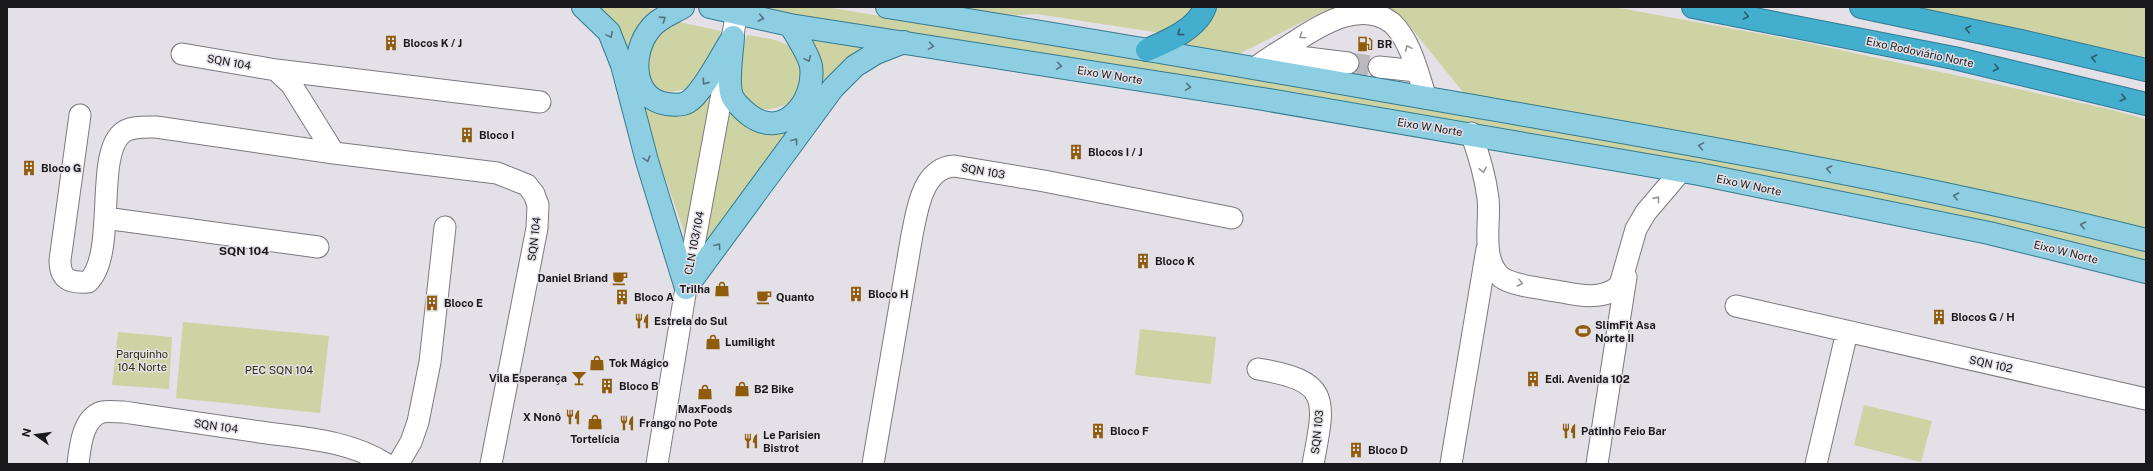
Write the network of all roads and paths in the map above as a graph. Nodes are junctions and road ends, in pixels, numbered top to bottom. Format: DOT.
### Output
graph roads {
  1 [pos="583,7"];
  2 [pos="683,7"];
  3 [pos="710,7"];
  4 [pos="887,7"];
  5 [pos="1205,7"];
  6 [pos="1693,7"];
  7 [pos="1862,7"];
  8 [pos="790,25"];
  9 [pos="734,30"];
  10 [pos="905,42"];
  11 [pos="1147,50"];
  12 [pos="182,54"];
  13 [pos="1275,54"];
  14 [pos="1348,63"];
  15 [pos="1379,67"];
  16 [pos="1255,68"];
  17 [pos="276,70"];
  18 [pos="2146,70"];
  19 [pos="1417,71"];
  20 [pos="1426,98"];
  21 [pos="540,102"];
  22 [pos="2146,104"];
  23 [pos="80,115"];
  24 [pos="1471,133"];
  25 [pos="334,152"];
  26 [pos="1681,171"];
  27 [pos="105,218"];
  28 [pos="1232,218"];
  29 [pos="445,227"];
  30 [pos="1488,239"];
  31 [pos="2146,240"];
  32 [pos="318,246"];
  33 [pos="1628,258"];
  34 [pos="2146,272"];
  35 [pos="686,288"];
  36 [pos="1736,306"];
  37 [pos="1847,332"];
  38 [pos="1258,369"];
  39 [pos="2140,398"];
  40 [pos="78,464"];
  41 [pos="386,464"];
  42 [pos="398,464"];
  43 [pos="491,464"];
  44 [pos="657,464"];
  45 [pos="873,464"];
  46 [pos="1313,464"];
  47 [pos="1450,464"];
  48 [pos="1597,464"];
  49 [pos="1816,464"];
  1 -- 35 [label="main road, one-way"];
  9 -- 2 [label="main road, one-way"];
  3 -- 8 [label="main road, Eixo W Norte, one-way"];
  4 -- 11 [label="main road"];
  5 -- 11 [label="highway, one-way"];
  6 -- 22 [label="highway, Eixo Rodoviário Norte, one-way"];
  18 -- 7 [label="highway, one-way"];
  8 -- 9 [label="main road, one-way"];
  8 -- 10 [label="main road, Eixo W Norte"];
  9 -- 35 [label="street, CLN 103/104"];
  10 -- 24 [label="main road, Eixo W Norte, one-way"];
  35 -- 10 [label="main road, one-way"];
  11 -- 16 [label="main road"];
  12 -- 17 [label="street, SQN 104"];
  13 -- 14 [label="street"];
  13 -- 16 [label="street"];
  19 -- 13 [label="street, one-way"];
  15 -- 19 [label="street"];
  16 -- 20 [label="main road"];
  17 -- 21 [label="street, SQN 104"];
  17 -- 25 [label="street"];
  19 -- 20 [label="street"];
  31 -- 20 [label="main road, one-way"];
  23 -- 27 [label="street, SQN 104"];
  24 -- 26 [label="main road, Eixo W Norte"];
  24 -- 30 [label="street, one-way"];
  25 -- 27 [label="street, SQN 104"];
  25 -- 43 [label="street, SQN 104"];
  33 -- 26 [label="street, one-way"];
  26 -- 34 [label="main road, Eixo W Norte"];
  27 -- 32 [label="street"];
  28 -- 45 [label="street, SQN 103"];
  29 -- 42 [label="street"];
  30 -- 33 [label="street, one-way"];
  30 -- 47 [label="street"];
  33 -- 48 [label="street"];
  35 -- 44 [label="street, CLN 103/104"];
  36 -- 37 [label="street, SQN 102"];
  37 -- 39 [label="street, SQN 102"];
  37 -- 49 [label="street"];
  38 -- 46 [label="street, SQN 103"];
  40 -- 41 [label="street, SQN 104"];
}
